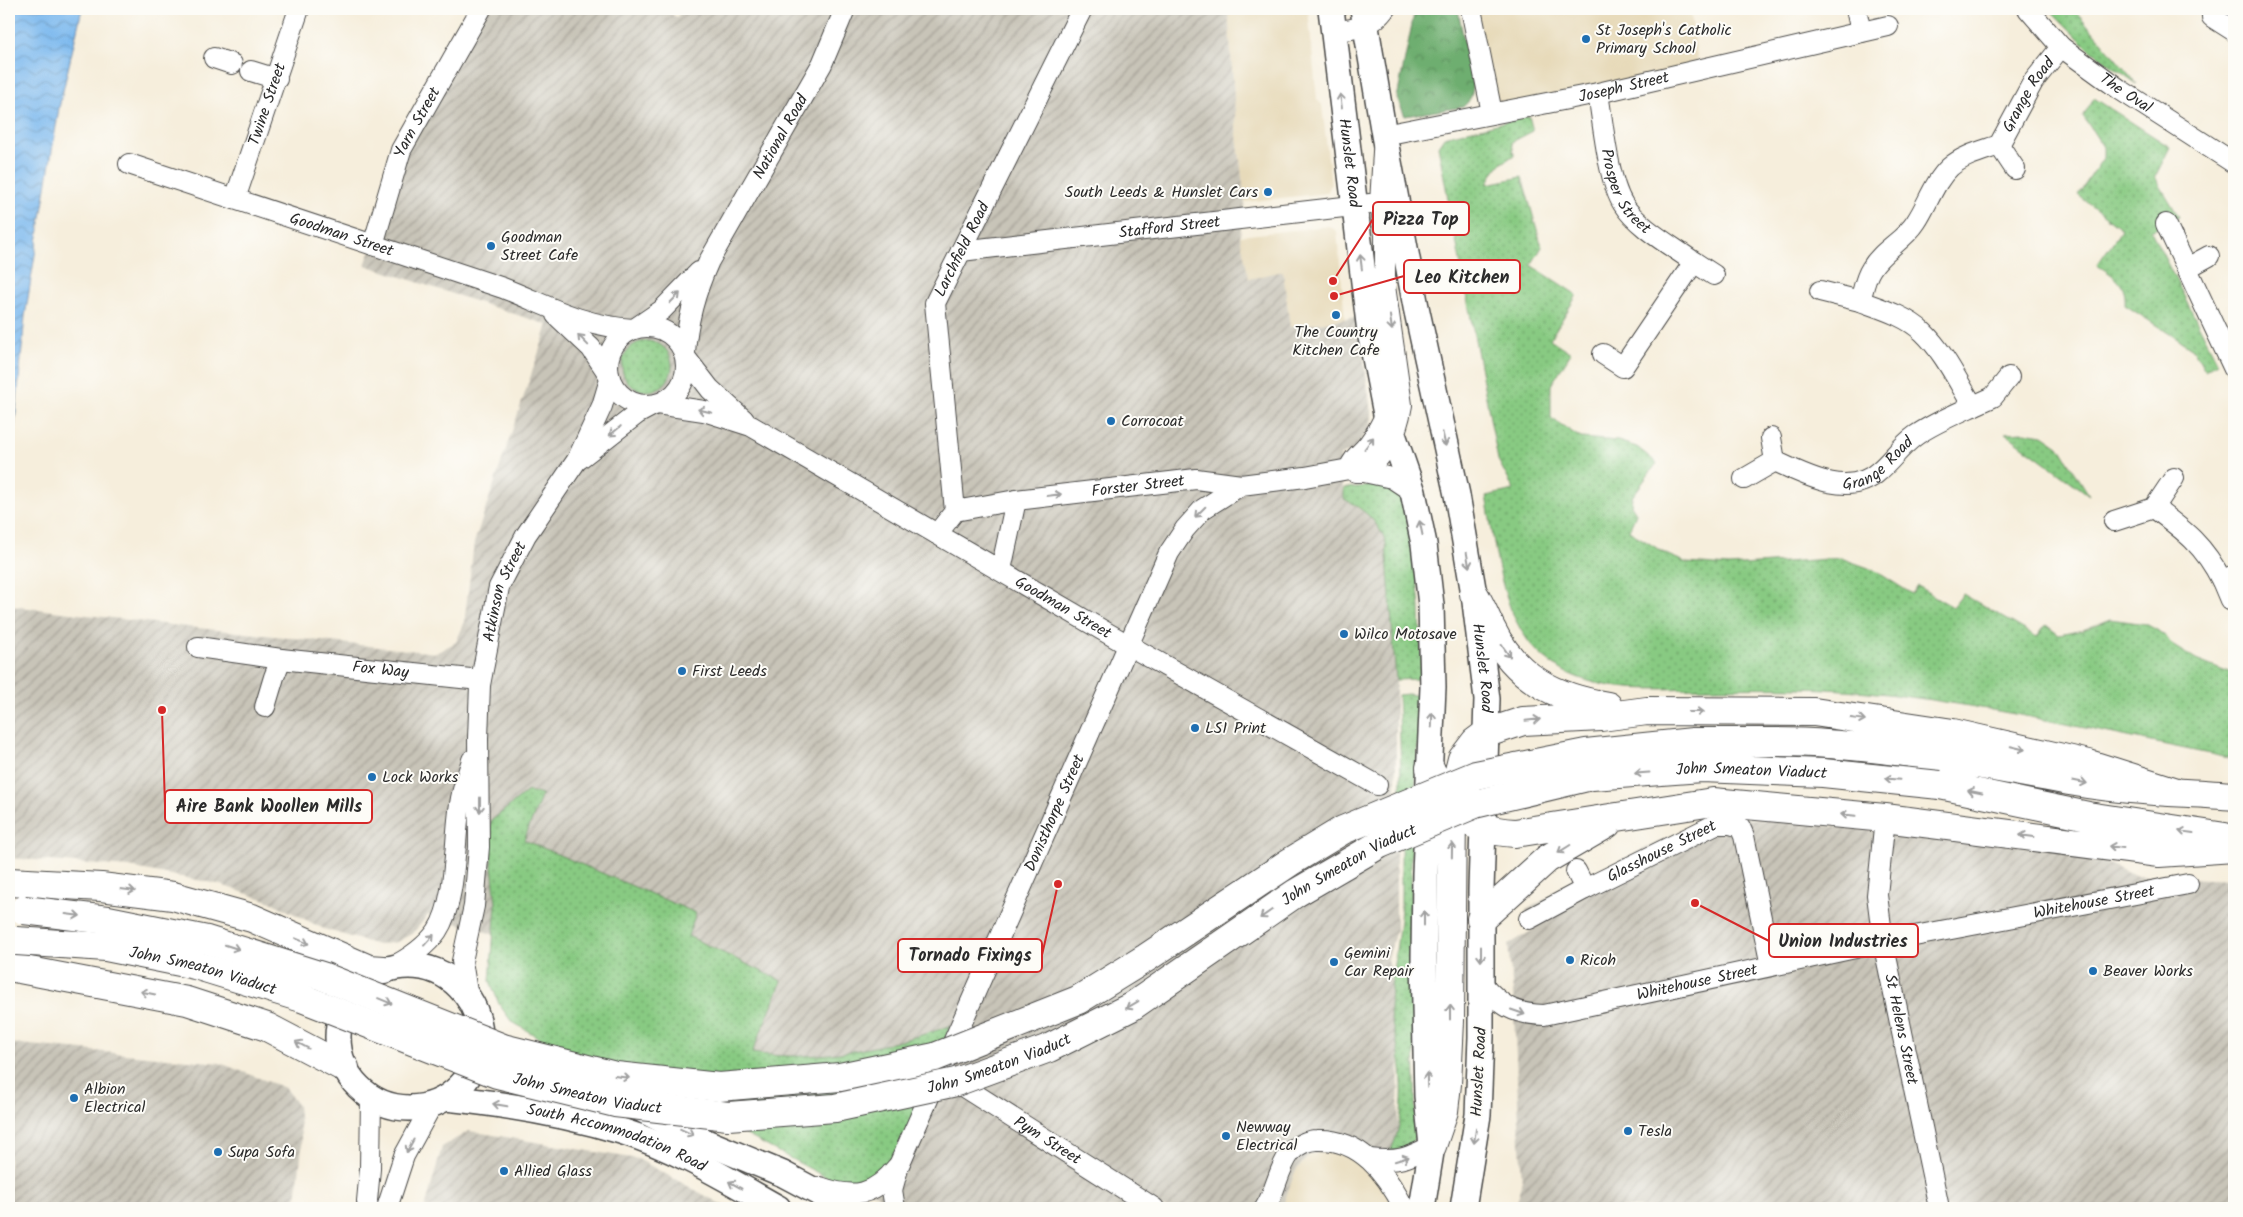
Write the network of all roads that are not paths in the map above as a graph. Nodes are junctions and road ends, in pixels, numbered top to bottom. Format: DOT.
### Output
graph roads {
  1 [pos="298,9"];
  2 [pos="482,9"];
  3 [pos="845,9"];
  4 [pos="1082,9"];
  5 [pos="1385,9"];
  6 [pos="1471,9"];
  7 [pos="1856,9"];
  8 [pos="2028,9"];
  9 [pos="2212,9"];
  10 [pos="1364,18"];
  11 [pos="1332,20"];
  12 [pos="1888,26"];
  13 [pos="2234,31"];
  14 [pos="1861,32"];
  15 [pos="2061,47"];
  16 [pos="252,71"];
  17 [pos="277,79"];
  18 [pos="1598,93"];
  19 [pos="1492,113"];
  20 [pos="1384,135"];
  21 [pos="1999,145"];
  22 [pos="2234,163"];
  23 [pos="128,164"];
  24 [pos="2015,169"];
  25 [pos="236,199"];
  26 [pos="1380,203"];
  27 [pos="1355,206"];
  28 [pos="2166,224"];
  29 [pos="373,245"];
  30 [pos="961,252"];
  31 [pos="2209,256"];
  32 [pos="709,261"];
  33 [pos="1694,262"];
  34 [pos="2187,268"];
  35 [pos="1714,275"];
  36 [pos="1820,291"];
  37 [pos="1860,301"];
  38 [pos="551,310"];
  39 [pos="635,328"];
  40 [pos="1604,354"];
  41 [pos="686,356"];
  42 [pos="2234,369"];
  43 [pos="609,377"];
  44 [pos="2009,378"];
  45 [pos="656,404"];
  46 [pos="1973,406"];
  47 [pos="1390,424"];
  48 [pos="751,426"];
  49 [pos="1771,438"];
  50 [pos="577,460"];
  51 [pos="1775,461"];
  52 [pos="1356,470"];
  53 [pos="2174,478"];
  54 [pos="1744,479"];
  55 [pos="1240,485"];
  56 [pos="1413,492"];
  57 [pos="1016,500"];
  58 [pos="2154,508"];
  59 [pos="955,512"];
  60 [pos="2114,521"];
  61 [pos="936,534"];
  62 [pos="1001,570"];
  63 [pos="2228,578"];
  64 [pos="1474,594"];
  65 [pos="2230,600"];
  66 [pos="1128,645"];
  67 [pos="198,647"];
  68 [pos="282,659"];
  69 [pos="480,680"];
  70 [pos="265,707"];
  71 [pos="1647,712"];
  72 [pos="1487,734"];
  73 [pos="478,738"];
  74 [pos="1430,768"];
  75 [pos="1377,785"];
  76 [pos="2177,792"];
  77 [pos="2234,796"];
  78 [pos="1452,810"];
  79 [pos="1621,816"];
  80 [pos="1885,818"];
  81 [pos="1482,828"];
  82 [pos="2234,838"];
  83 [pos="2234,848"];
  84 [pos="18,882"];
  85 [pos="2188,884"];
  86 [pos="16,909"];
  87 [pos="1482,919"];
  88 [pos="1529,919"];
  89 [pos="1883,942"];
  90 [pos="13,954"];
  91 [pos="1771,966"];
  92 [pos="387,969"];
  93 [pos="1481,983"];
  94 [pos="472,1007"];
  95 [pos="345,1068"];
  96 [pos="940,1072"];
  97 [pos="371,1097"];
  98 [pos="439,1100"];
  99 [pos="1432,1146"];
  100 [pos="1369,1159"];
  101 [pos="898,1165"];
  102 [pos="783,1174"];
  103 [pos="368,1208"];
  104 [pos="387,1208"];
  105 [pos="778,1208"];
  106 [pos="848,1208"];
  107 [pos="894,1208"];
  108 [pos="1154,1208"];
  109 [pos="1265,1208"];
  110 [pos="1404,1208"];
  111 [pos="1422,1208"];
  112 [pos="1463,1208"];
  113 [pos="1939,1208"];
  1 -- 17 [label="street, Twine Street"];
  2 -- 29 [label="street, Yarn Street"];
  3 -- 32 [label="street, National Road"];
  4 -- 30 [label="street, Larchfield Road"];
  5 -- 10 [label="street"];
  6 -- 19 [label="street"];
  7 -- 14 [label="street"];
  8 -- 15 [label="street, The Oval"];
  9 -- 13 [label="street"];
  10 -- 11 [label="street"];
  10 -- 20 [label="main road, Hunslet Road"];
  27 -- 11 [label="main road, Hunslet Road, one-way"];
  12 -- 14 [label="street, Joseph Street"];
  14 -- 18 [label="street, Joseph Street"];
  15 -- 21 [label="street, Grange Road"];
  15 -- 22 [label="street, The Oval"];
  16 -- 17 [label="street"];
  17 -- 25 [label="street, Twine Street"];
  18 -- 19 [label="street, Joseph Street"];
  18 -- 33 [label="street, Prosper Street"];
  19 -- 20 [label="street, Joseph Street"];
  20 -- 26 [label="street, Hunslet Road"];
  20 -- 64 [label="main road, Hunslet Road, one-way"];
  21 -- 24 [label="street, Grange Road"];
  21 -- 37 [label="street, Grange Road"];
  23 -- 25 [label="street, Goodman Street"];
  25 -- 29 [label="street, Goodman Street"];
  26 -- 27 [label="street, Stafford Street"];
  26 -- 47 [label="street, Hunslet Road, one-way"];
  27 -- 30 [label="street, Stafford Street"];
  47 -- 27 [label="main road, Hunslet Road, one-way"];
  28 -- 34 [label="street"];
  29 -- 38 [label="street, Goodman Street"];
  30 -- 59 [label="street, Larchfield Road"];
  31 -- 34 [label="street"];
  39 -- 32 [label="street, National Road, one-way"];
  32 -- 41 [label="street, National Road"];
  33 -- 35 [label="street, Prosper Street"];
  33 -- 40 [label="street"];
  34 -- 42 [label="street"];
  36 -- 37 [label="street"];
  37 -- 46 [label="street"];
  38 -- 39 [label="street, Goodman Street"];
  43 -- 38 [label="street, Goodman Street, one-way"];
  39 -- 41 [label="street"];
  39 -- 43 [label="street"];
  41 -- 45 [label="street"];
  41 -- 48 [label="street, Goodman Street"];
  43 -- 45 [label="street"];
  43 -- 50 [label="street, Atkinson Street"];
  44 -- 46 [label="street, Grange Road"];
  48 -- 45 [label="street, Goodman Street, one-way"];
  45 -- 50 [label="street, Atkinson Street, one-way"];
  46 -- 51 [label="street, Grange Road"];
  47 -- 52 [label="street"];
  47 -- 56 [label="main road, Hunslet Road"];
  48 -- 61 [label="street, Goodman Street"];
  49 -- 51 [label="street"];
  50 -- 69 [label="street, Atkinson Street"];
  51 -- 54 [label="street"];
  52 -- 55 [label="street, Forster Street"];
  52 -- 56 [label="street, Forster Street"];
  53 -- 58 [label="street"];
  57 -- 55 [label="street, Forster Street, one-way"];
  55 -- 66 [label="street, Donisthorpe Street, one-way"];
  74 -- 56 [label="main road, Hunslet Road, one-way"];
  57 -- 59 [label="street, Forster Street"];
  57 -- 62 [label="street"];
  58 -- 60 [label="street"];
  58 -- 63 [label="street"];
  59 -- 61 [label="street"];
  61 -- 62 [label="street, Goodman Street"];
  62 -- 66 [label="street, Goodman Street"];
  63 -- 65 [label="street"];
  64 -- 71 [label="highway, one-way"];
  64 -- 72 [label="main road, Hunslet Road"];
  66 -- 75 [label="street, Goodman Street"];
  66 -- 96 [label="street, Donisthorpe Street"];
  67 -- 68 [label="street, Fox Way"];
  68 -- 69 [label="street, Fox Way"];
  68 -- 70 [label="street"];
  69 -- 73 [label="street, Atkinson Street"];
  72 -- 71 [label="highway, one-way"];
  71 -- 76 [label="highway, one-way"];
  72 -- 78 [label="highway"];
  72 -- 81 [label="main road, Hunslet Road"];
  92 -- 73 [label="street, Atkinson Street, one-way"];
  73 -- 94 [label="street, Atkinson Street, one-way"];
  74 -- 78 [label="highway"];
  99 -- 74 [label="main road, Hunslet Road, one-way"];
  76 -- 77 [label="highway"];
  86 -- 76 [label="highway, John Smeaton Viaduct, one-way, bridge"];
  78 -- 81 [label="highway"];
  99 -- 78 [label="highway, one-way"];
  80 -- 79 [label="highway, one-way"];
  79 -- 81 [label="highway"];
  79 -- 87 [label="highway, one-way"];
  83 -- 80 [label="highway, one-way"];
  80 -- 89 [label="street, St Helens Street"];
  81 -- 87 [label="main road, Hunslet Road"];
  82 -- 90 [label="highway, John Smeaton Viaduct, one-way, bridge"];
  84 -- 92 [label="highway, one-way"];
  85 -- 89 [label="street, Whitehouse Street"];
  87 -- 93 [label="main road, Hunslet Road, one-way"];
  88 -- 91 [label="street, Glasshouse Street"];
  89 -- 91 [label="street, Whitehouse Street"];
  89 -- 113 [label="street, St Helens Street"];
  95 -- 90 [label="highway, one-way"];
  93 -- 91 [label="street, Whitehouse Street, one-way"];
  92 -- 94 [label="main road, South Accommodation Road"];
  92 -- 95 [label="main road, South Accommodation Road"];
  93 -- 112 [label="main road, Hunslet Road, one-way"];
  94 -- 98 [label="main road"];
  94 -- 102 [label="main road, South Accommodation Road, one-way"];
  95 -- 97 [label="main road, South Accommodation Road"];
  96 -- 101 [label="street, Donisthorpe Street"];
  96 -- 108 [label="street, Pym Street"];
  97 -- 98 [label="main road, South Accommodation Road"];
  97 -- 103 [label="street"];
  98 -- 104 [label="street, one-way"];
  105 -- 98 [label="main road, South Accommodation Road, one-way"];
  100 -- 99 [label="street, one-way"];
  99 -- 111 [label="main road, Hunslet Road"];
  100 -- 109 [label="street"];
  100 -- 110 [label="street"];
  101 -- 102 [label="street, Donisthorpe Street"];
  101 -- 107 [label="street, Donisthorpe Street"];
  102 -- 106 [label="main road, South Accommodation Road"];
}
